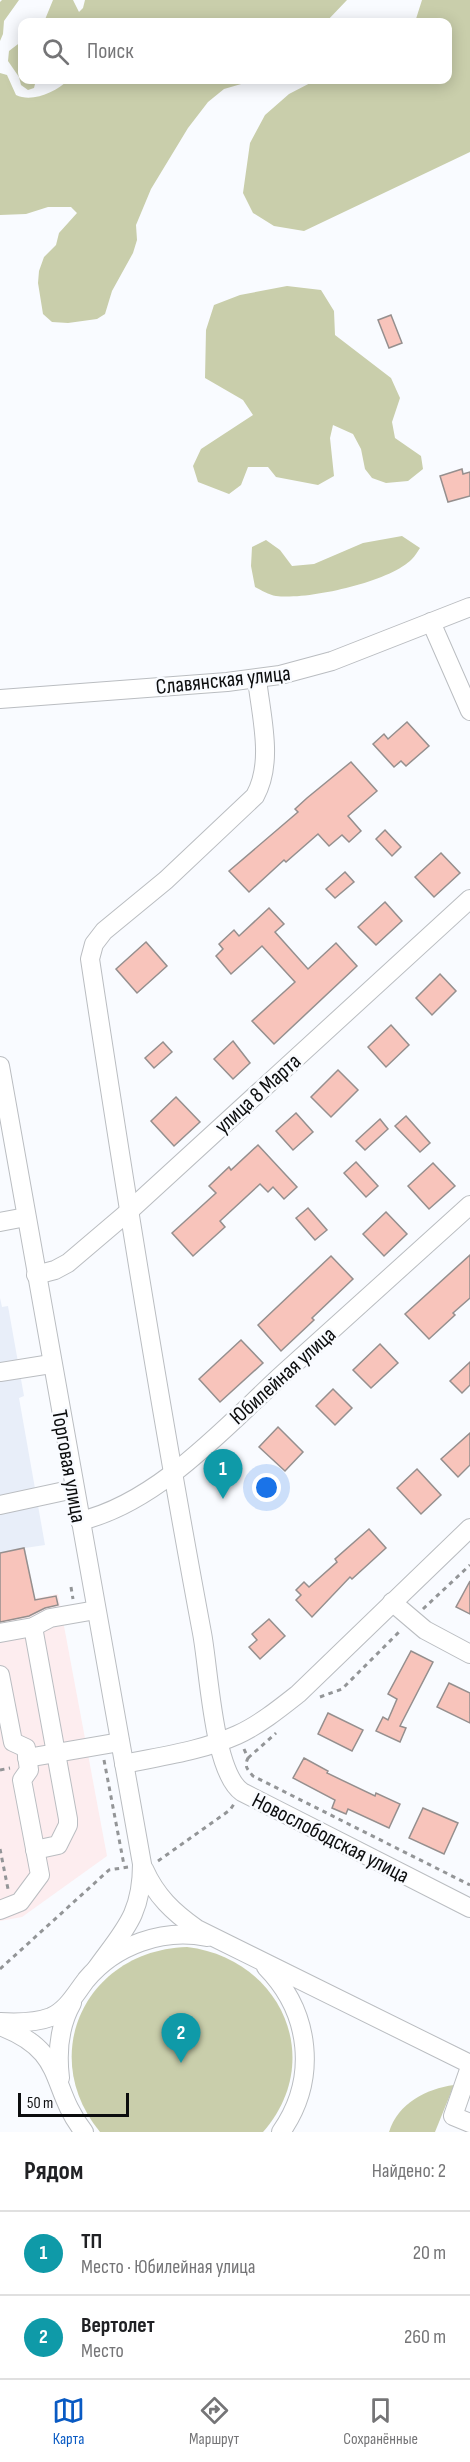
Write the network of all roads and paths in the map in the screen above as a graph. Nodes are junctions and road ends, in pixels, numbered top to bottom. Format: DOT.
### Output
graph roads {
  1 [pos="470,607"];
  2 [pos="432,622"];
  3 [pos="463,674"];
  4 [pos="257,679"];
  5 [pos="0,699"];
  6 [pos="470,711"];
  7 [pos="470,899"];
  8 [pos="0,1066"];
  9 [pos="3,1097"];
  10 [pos="470,1205"];
  11 [pos="128,1212"];
  12 [pos="26,1217"];
  13 [pos="0,1222"];
  14 [pos="36,1275"];
  15 [pos="51,1364"];
  16 [pos="0,1372"];
  17 [pos="172,1474"];
  18 [pos="74,1489"];
  19 [pos="0,1505"];
  20 [pos="80,1521"];
  21 [pos="470,1528"];
  22 [pos="470,1564"];
  23 [pos="392,1602"];
  24 [pos="96,1610"];
  25 [pos="412,1620"];
  26 [pos="33,1627"];
  27 [pos="0,1633"];
  28 [pos="470,1654"];
  29 [pos="0,1675"];
  30 [pos="312,1699"];
  31 [pos="280,1729"];
  32 [pos="120,1742"];
  33 [pos="218,1742"];
  34 [pos="102,1751"];
  35 [pos="56,1753"];
  36 [pos="248,1758"];
  37 [pos="28,1761"];
  38 [pos="124,1764"];
  39 [pos="0,1770"];
  40 [pos="253,1776"];
  41 [pos="58,1845"];
  42 [pos="0,1849"];
  43 [pos="35,1850"];
  44 [pos="133,1866"];
  45 [pos="40,1875"];
  46 [pos="470,1885"];
  47 [pos="9,1891"];
  48 [pos="470,1908"];
  49 [pos="0,1910"];
  50 [pos="220,1941"];
  51 [pos="250,1955"];
  52 [pos="96,1969"];
  53 [pos="78,1992"];
  54 [pos="0,2022"];
  55 [pos="0,2026"];
  56 [pos="470,2066"];
  57 [pos="64,2094"];
  58 [pos="456,2124"];
  59 [pos="84,2132"];
  60 [pos="281,2132"];
  1 -- 2 [label="street, Славянская улица"];
  2 -- 3 [label="street"];
  2 -- 4 [label="street, Славянская улица"];
  3 -- 6 [label="street"];
  4 -- 5 [label="street, Славянская улица"];
  4 -- 11 [label="street, Новослободская улица"];
  7 -- 11 [label="street, улица 8 Марта"];
  8 -- 9 [label="street, Торговая улица"];
  9 -- 12 [label="street, Торговая улица"];
  10 -- 17 [label="street, Юбилейная улица"];
  11 -- 14 [label="street, улица 8 Марта"];
  11 -- 17 [label="street, Новослободская улица"];
  12 -- 13 [label="street"];
  12 -- 14 [label="street, Торговая улица"];
  14 -- 15 [label="street, Торговая улица"];
  15 -- 16 [label="street"];
  15 -- 18 [label="street, Торговая улица"];
  17 -- 20 [label="street, Юбилейная улица"];
  17 -- 33 [label="street, Новослободская улица"];
  18 -- 19 [label="street"];
  18 -- 20 [label="street, Торговая улица"];
  20 -- 24 [label="street, Торговая улица"];
  21 -- 23 [label="street"];
  22 -- 25 [label="path"];
  23 -- 25 [label="street"];
  23 -- 33 [label="street"];
  24 -- 26 [label="street"];
  24 -- 32 [label="street, Торговая улица"];
  25 -- 28 [label="street"];
  25 -- 30 [label="path"];
  26 -- 27 [label="street"];
  26 -- 35 [label="street"];
  29 -- 37 [label="street"];
  31 -- 36 [label="path"];
  32 -- 35 [label="street"];
  32 -- 38 [label="street, Торговая улица"];
  33 -- 38 [label="street"];
  33 -- 48 [label="street, Новослободская улица"];
  34 -- 44 [label="path"];
  35 -- 37 [label="street"];
  35 -- 41 [label="street"];
  37 -- 39 [label="path"];
  37 -- 43 [label="street"];
  38 -- 44 [label="street, Торговая улица"];
  40 -- 46 [label="path"];
  41 -- 43 [label="street"];
  41 -- 45 [label="street"];
  42 -- 47 [label="path"];
  43 -- 45 [label="street"];
  44 -- 50 [label="street"];
  44 -- 52 [label="street"];
  45 -- 49 [label="street"];
  50 -- 51 [label="street"];
  50 -- 52 [label="street"];
  51 -- 56 [label="street"];
  51 -- 60 [label="street"];
  52 -- 53 [label="street"];
  53 -- 54 [label="street"];
  53 -- 57 [label="street"];
  55 -- 57 [label="street"];
  56 -- 58 [label="street"];
  57 -- 59 [label="street"];
}
